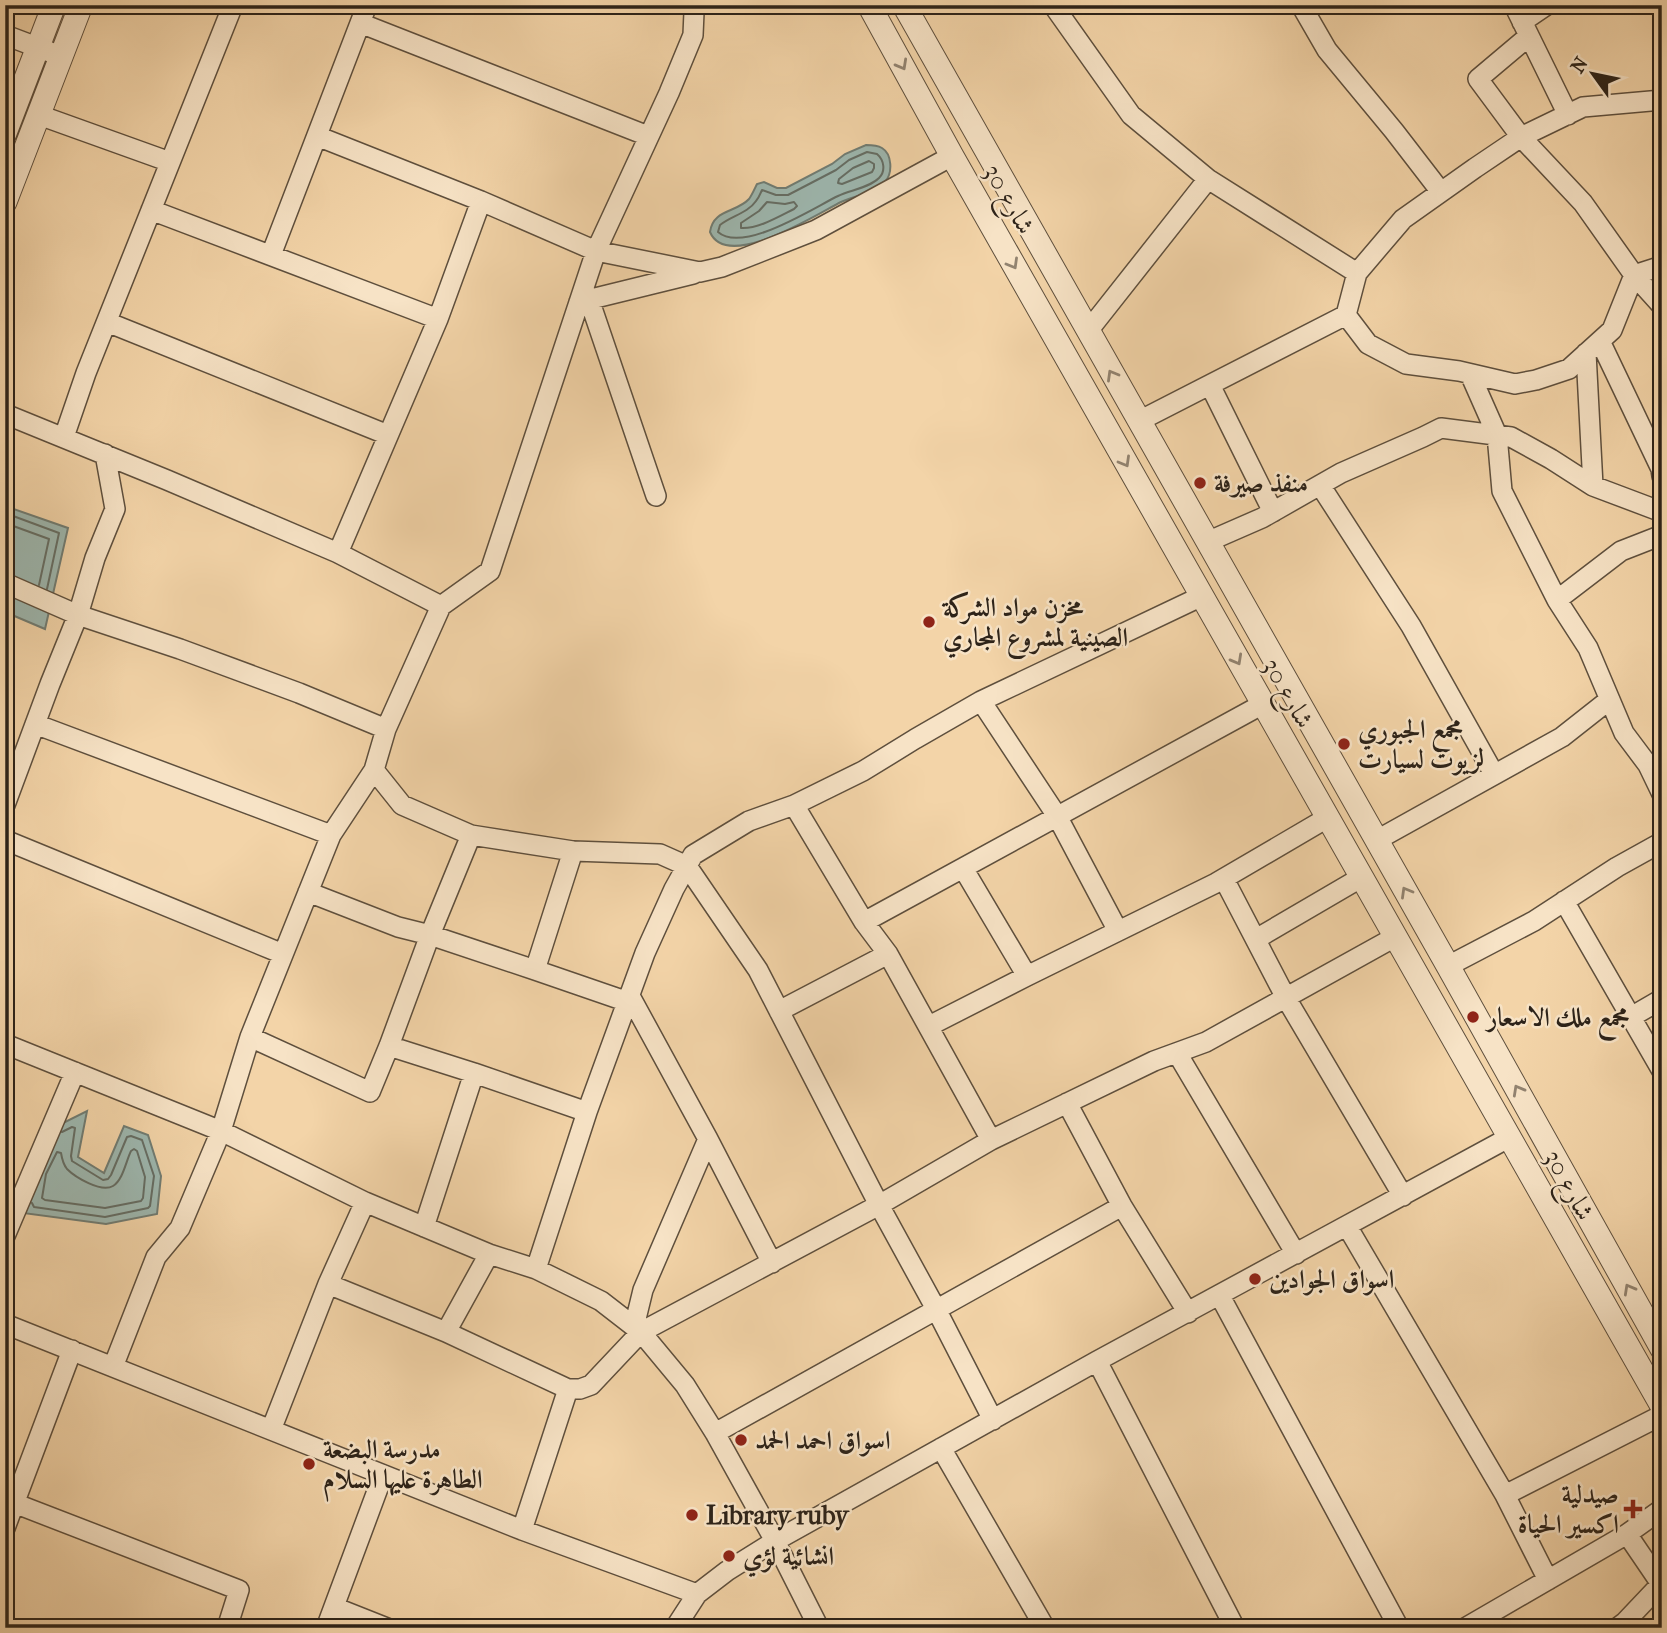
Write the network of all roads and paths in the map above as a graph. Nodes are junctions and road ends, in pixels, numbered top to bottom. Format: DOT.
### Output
graph roads {
  1 [pos="54,5"];
  2 [pos="81,5"];
  3 [pos="233,5"];
  4 [pos="692,5"];
  5 [pos="870,5"];
  6 [pos="904,5"];
  7 [pos="1053,5"];
  8 [pos="1301,5"];
  9 [pos="1547,5"];
  10 [pos="364,14"];
  11 [pos="1522,21"];
  12 [pos="5,35"];
  13 [pos="38,48"];
  14 [pos="61,57"];
  15 [pos="1662,100"];
  16 [pos="1568,115"];
  17 [pos="39,116"];
  18 [pos="967,116"];
  19 [pos="939,132"];
  20 [pos="5,133"];
  21 [pos="317,136"];
  22 [pos="648,136"];
  23 [pos="1521,137"];
  24 [pos="952,156"];
  25 [pos="170,162"];
  26 [pos="12,168"];
  27 [pos="1208,179"];
  28 [pos="1002,180"];
  29 [pos="1441,192"];
  30 [pos="973,193"];
  31 [pos="481,201"];
  32 [pos="5,202"];
  33 [pos="151,210"];
  34 [pos="596,251"];
  35 [pos="271,256"];
  36 [pos="1662,266"];
  37 [pos="700,272"];
  38 [pos="1357,273"];
  39 [pos="1634,275"];
  40 [pos="584,300"];
  41 [pos="1662,306"];
  42 [pos="1346,315"];
  43 [pos="438,319"];
  44 [pos="107,322"];
  45 [pos="1088,331"];
  46 [pos="1593,347"];
  47 [pos="1470,374"];
  48 [pos="1210,385"];
  49 [pos="5,414"];
  50 [pos="1139,421"];
  51 [pos="388,435"];
  52 [pos="1497,435"];
  53 [pos="64,437"];
  54 [pos="105,454"];
  55 [pos="1662,476"];
  56 [pos="1320,485"];
  57 [pos="1593,486"];
  58 [pos="656,496"];
  59 [pos="1273,512"];
  60 [pos="1662,513"];
  61 [pos="1662,535"];
  62 [pos="1207,541"];
  63 [pos="338,553"];
  64 [pos="5,583"];
  65 [pos="1202,596"];
  66 [pos="1557,600"];
  67 [pos="441,606"];
  68 [pos="78,615"];
  69 [pos="1609,700"];
  70 [pos="981,701"];
  71 [pos="1263,704"];
  72 [pos="35,724"];
  73 [pos="386,729"];
  74 [pos="374,770"];
  75 [pos="1494,774"];
  76 [pos="1662,794"];
  77 [pos="5,805"];
  78 [pos="794,805"];
  79 [pos="1057,816"];
  80 [pos="1327,818"];
  81 [pos="331,835"];
  82 [pos="471,835"];
  83 [pos="5,840"];
  84 [pos="1377,840"];
  85 [pos="1662,842"];
  86 [pos="573,851"];
  87 [pos="687,866"];
  88 [pos="962,868"];
  89 [pos="1362,877"];
  90 [pos="1224,879"];
  91 [pos="308,892"];
  92 [pos="1564,901"];
  93 [pos="864,922"];
  94 [pos="1118,932"];
  95 [pos="430,935"];
  96 [pos="1395,937"];
  97 [pos="1255,939"];
  98 [pos="283,954"];
  99 [pos="888,954"];
  100 [pos="1448,966"];
  101 [pos="535,970"];
  102 [pos="1027,976"];
  103 [pos="1286,998"];
  104 [pos="629,999"];
  105 [pos="1662,999"];
  106 [pos="779,1011"];
  107 [pos="1631,1017"];
  108 [pos="929,1026"];
  109 [pos="250,1037"];
  110 [pos="5,1044"];
  111 [pos="389,1046"];
  112 [pos="1177,1053"];
  113 [pos="1662,1071"];
  114 [pos="75,1072"];
  115 [pos="474,1073"];
  116 [pos="1067,1103"];
  117 [pos="587,1111"];
  118 [pos="221,1132"];
  119 [pos="1510,1137"];
  120 [pos="708,1139"];
  121 [pos="991,1140"];
  122 [pos="1403,1196"];
  123 [pos="365,1202"];
  124 [pos="879,1205"];
  125 [pos="1122,1206"];
  126 [pos="1347,1226"];
  127 [pos="424,1227"];
  128 [pos="5,1237"];
  129 [pos="489,1254"];
  130 [pos="1296,1254"];
  131 [pos="772,1263"];
  132 [pos="536,1269"];
  133 [pos="328,1284"];
  134 [pos="1220,1296"];
  135 [pos="936,1309"];
  136 [pos="1188,1313"];
  137 [pos="5,1324"];
  138 [pos="638,1330"];
  139 [pos="446,1332"];
  140 [pos="1662,1349"];
  141 [pos="72,1350"];
  142 [pos="1097,1362"];
  143 [pos="113,1367"];
  144 [pos="568,1389"];
  145 [pos="1662,1406"];
  146 [pos="1662,1415"];
  147 [pos="993,1420"];
  148 [pos="271,1430"];
  149 [pos="715,1433"];
  150 [pos="941,1448"];
  151 [pos="383,1475"];
  152 [pos="1505,1495"];
  153 [pos="14,1503"];
  154 [pos="1662,1509"];
  155 [pos="5,1528"];
  156 [pos="522,1530"];
  157 [pos="1627,1534"];
  158 [pos="775,1541"];
  159 [pos="1548,1580"];
  160 [pos="1661,1585"];
  161 [pos="697,1594"];
  162 [pos="334,1607"];
  163 [pos="227,1628"];
  164 [pos="326,1628"];
  165 [pos="387,1628"];
  166 [pos="675,1628"];
  167 [pos="819,1628"];
  168 [pos="1045,1628"];
  169 [pos="1235,1628"];
  170 [pos="1399,1628"];
  171 [pos="1465,1628"];
  172 [pos="1617,1628"];
  1 -- 13 [label="street"];
  2 -- 14 [label="street"];
  3 -- 25 [label="street"];
  4 -- 22 [label="street"];
  5 -- 19 [label="street, شارع 30, one-way"];
  6 -- 18 [label="street, شارع 30"];
  7 -- 27 [label="street"];
  8 -- 29 [label="street"];
  9 -- 11 [label="street"];
  10 -- 21 [label="street"];
  10 -- 22 [label="street"];
  11 -- 16 [label="street"];
  11 -- 23 [label="street"];
  12 -- 13 [label="street"];
  13 -- 14 [label="street"];
  13 -- 20 [label="street"];
  14 -- 17 [label="street"];
  15 -- 16 [label="street"];
  16 -- 23 [label="street"];
  17 -- 25 [label="street"];
  17 -- 26 [label="street"];
  18 -- 19 [label="street"];
  18 -- 28 [label="street, شارع 30"];
  19 -- 24 [label="street, شارع 30"];
  21 -- 31 [label="street"];
  21 -- 35 [label="street"];
  22 -- 34 [label="street"];
  23 -- 29 [label="street"];
  23 -- 39 [label="street"];
  24 -- 30 [label="street, شارع 30"];
  24 -- 37 [label="street"];
  25 -- 33 [label="street"];
  26 -- 32 [label="street"];
  27 -- 38 [label="street"];
  27 -- 45 [label="street"];
  28 -- 30 [label="street"];
  28 -- 45 [label="street, شارع 30"];
  29 -- 38 [label="street"];
  30 -- 65 [label="street, شارع 30, one-way"];
  31 -- 34 [label="street"];
  31 -- 43 [label="street"];
  33 -- 35 [label="street"];
  33 -- 44 [label="street"];
  34 -- 37 [label="street"];
  34 -- 40 [label="street"];
  35 -- 43 [label="street"];
  36 -- 39 [label="street"];
  37 -- 40 [label="street"];
  38 -- 42 [label="street"];
  39 -- 41 [label="street"];
  39 -- 46 [label="street"];
  40 -- 58 [label="street"];
  40 -- 67 [label="street"];
  42 -- 47 [label="street"];
  42 -- 48 [label="street"];
  43 -- 51 [label="street"];
  44 -- 51 [label="street"];
  44 -- 53 [label="street"];
  50 -- 45 [label="street, شارع 30, one-way"];
  46 -- 47 [label="street"];
  46 -- 55 [label="street"];
  46 -- 57 [label="street"];
  47 -- 52 [label="street"];
  48 -- 50 [label="street"];
  48 -- 59 [label="street"];
  49 -- 53 [label="street"];
  50 -- 62 [label="street, شارع 30"];
  51 -- 63 [label="street"];
  52 -- 56 [label="street"];
  52 -- 57 [label="street"];
  52 -- 66 [label="street"];
  53 -- 54 [label="street"];
  54 -- 63 [label="street"];
  54 -- 68 [label="street"];
  56 -- 59 [label="street"];
  56 -- 75 [label="street"];
  57 -- 60 [label="street"];
  59 -- 62 [label="street"];
  61 -- 66 [label="street"];
  62 -- 84 [label="street, شارع 30"];
  63 -- 67 [label="street"];
  64 -- 68 [label="street"];
  65 -- 70 [label="street"];
  65 -- 71 [label="street, شارع 30, one-way"];
  66 -- 69 [label="street"];
  67 -- 73 [label="street"];
  68 -- 72 [label="street"];
  68 -- 73 [label="street"];
  69 -- 75 [label="street"];
  69 -- 76 [label="street"];
  70 -- 78 [label="street"];
  70 -- 79 [label="street"];
  71 -- 79 [label="street"];
  71 -- 80 [label="street, شارع 30"];
  72 -- 77 [label="street"];
  72 -- 81 [label="street"];
  73 -- 74 [label="street"];
  74 -- 81 [label="street"];
  74 -- 82 [label="street"];
  75 -- 84 [label="street"];
  78 -- 87 [label="street"];
  78 -- 93 [label="street"];
  79 -- 88 [label="street"];
  79 -- 94 [label="street"];
  80 -- 89 [label="street, شارع 30"];
  80 -- 90 [label="street"];
  81 -- 91 [label="street"];
  82 -- 86 [label="street"];
  82 -- 95 [label="street"];
  83 -- 98 [label="street"];
  100 -- 84 [label="street, شارع 30, one-way"];
  85 -- 92 [label="street"];
  86 -- 87 [label="street"];
  86 -- 101 [label="street"];
  87 -- 104 [label="street"];
  87 -- 106 [label="street"];
  88 -- 93 [label="street"];
  88 -- 102 [label="street"];
  89 -- 96 [label="street, شارع 30"];
  89 -- 97 [label="street"];
  90 -- 94 [label="street"];
  90 -- 97 [label="street"];
  91 -- 95 [label="street"];
  91 -- 98 [label="street"];
  92 -- 100 [label="street"];
  92 -- 107 [label="street"];
  93 -- 99 [label="street"];
  94 -- 102 [label="street"];
  95 -- 101 [label="street"];
  95 -- 111 [label="street"];
  96 -- 103 [label="street"];
  96 -- 119 [label="street, شارع 30"];
  97 -- 103 [label="street"];
  98 -- 109 [label="street"];
  99 -- 106 [label="street"];
  99 -- 108 [label="street"];
  140 -- 100 [label="street, شارع 30, one-way"];
  101 -- 104 [label="street"];
  102 -- 108 [label="street"];
  103 -- 112 [label="street"];
  103 -- 122 [label="street"];
  104 -- 117 [label="street"];
  104 -- 120 [label="street"];
  105 -- 107 [label="street"];
  106 -- 124 [label="street"];
  107 -- 113 [label="street"];
  108 -- 121 [label="street"];
  109 -- 111 [label="street"];
  109 -- 118 [label="street"];
  110 -- 114 [label="street"];
  111 -- 115 [label="street"];
  112 -- 116 [label="street"];
  112 -- 130 [label="street"];
  114 -- 118 [label="street"];
  114 -- 128 [label="street"];
  115 -- 117 [label="street"];
  115 -- 127 [label="street"];
  116 -- 121 [label="street"];
  116 -- 125 [label="street"];
  117 -- 132 [label="street"];
  118 -- 123 [label="street"];
  118 -- 143 [label="street"];
  119 -- 122 [label="street"];
  119 -- 145 [label="street, شارع 30"];
  120 -- 131 [label="street"];
  120 -- 138 [label="street"];
  121 -- 124 [label="street"];
  122 -- 126 [label="street"];
  123 -- 127 [label="street"];
  123 -- 133 [label="street"];
  124 -- 131 [label="street"];
  124 -- 135 [label="street"];
  125 -- 135 [label="street"];
  125 -- 136 [label="street"];
  126 -- 130 [label="street"];
  126 -- 152 [label="street"];
  127 -- 129 [label="street"];
  129 -- 132 [label="street"];
  129 -- 139 [label="street"];
  130 -- 134 [label="street"];
  131 -- 138 [label="street"];
  132 -- 138 [label="street"];
  133 -- 139 [label="street"];
  133 -- 148 [label="street"];
  134 -- 136 [label="street"];
  134 -- 170 [label="street"];
  135 -- 147 [label="street"];
  135 -- 149 [label="street"];
  136 -- 142 [label="street"];
  137 -- 141 [label="street"];
  138 -- 144 [label="street"];
  138 -- 149 [label="street"];
  139 -- 144 [label="street"];
  141 -- 143 [label="street"];
  141 -- 153 [label="street"];
  142 -- 147 [label="street"];
  142 -- 169 [label="street"];
  143 -- 148 [label="street"];
  144 -- 156 [label="street"];
  146 -- 152 [label="street"];
  147 -- 150 [label="street"];
  148 -- 151 [label="street"];
  149 -- 158 [label="street"];
  150 -- 158 [label="street"];
  150 -- 168 [label="street"];
  151 -- 156 [label="street"];
  151 -- 162 [label="street"];
  152 -- 159 [label="street"];
  153 -- 155 [label="street"];
  153 -- 163 [label="street"];
  154 -- 157 [label="street"];
  156 -- 161 [label="street"];
  157 -- 159 [label="street"];
  157 -- 160 [label="street"];
  158 -- 161 [label="street"];
  158 -- 167 [label="street"];
  159 -- 171 [label="street"];
  160 -- 172 [label="street"];
  161 -- 166 [label="street"];
  162 -- 164 [label="street"];
  162 -- 165 [label="street"];
}
